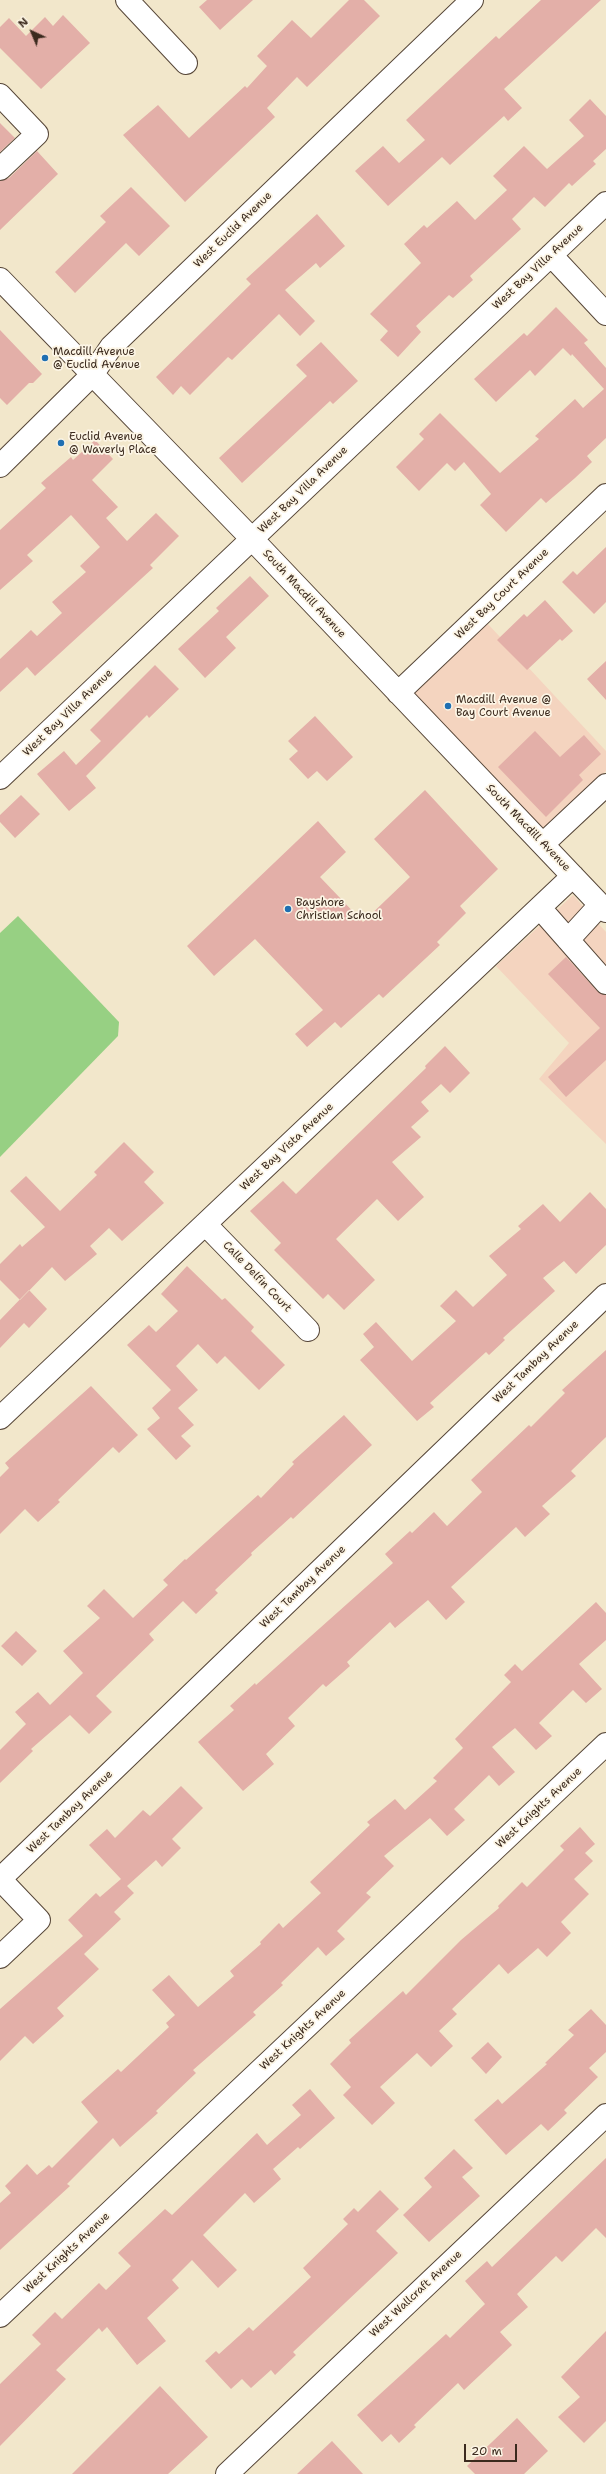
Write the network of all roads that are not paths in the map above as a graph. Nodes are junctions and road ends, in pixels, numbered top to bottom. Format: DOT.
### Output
graph roads {
  1 [pos="127,0"];
  2 [pos="472,0"];
  3 [pos="186,63"];
  4 [pos="0,95"];
  5 [pos="0,169"];
  6 [pos="606,203"];
  7 [pos="550,255"];
  8 [pos="0,279"];
  9 [pos="606,314"];
  10 [pos="92,375"];
  11 [pos="0,466"];
  12 [pos="606,495"];
  13 [pos="252,539"];
  14 [pos="398,693"];
  15 [pos="0,778"];
  16 [pos="606,785"];
  17 [pos="543,844"];
  18 [pos="573,876"];
  19 [pos="540,908"];
  20 [pos="603,908"];
  21 [pos="568,940"];
  22 [pos="606,983"];
  23 [pos="205,1224"];
  24 [pos="606,1295"];
  25 [pos="308,1330"];
  26 [pos="0,1418"];
  27 [pos="606,1744"];
  28 [pos="0,1879"];
  29 [pos="0,1957"];
  30 [pos="606,2115"];
  31 [pos="0,2316"];
  32 [pos="227,2474"];
  1 -- 3 [label="street"];
  2 -- 10 [label="street, West Euclid Avenue"];
  4 -- 5 [label="street"];
  6 -- 7 [label="street, West Bay Villa Avenue"];
  7 -- 9 [label="street"];
  7 -- 13 [label="street, West Bay Villa Avenue"];
  8 -- 10 [label="street, South Macdill Avenue"];
  10 -- 11 [label="street, West Euclid Avenue"];
  10 -- 13 [label="street, South Macdill Avenue"];
  12 -- 14 [label="street, West Bay Court Avenue"];
  13 -- 14 [label="street, South Macdill Avenue"];
  13 -- 15 [label="street, West Bay Villa Avenue"];
  14 -- 17 [label="street, South Macdill Avenue"];
  16 -- 17 [label="street"];
  17 -- 18 [label="street, South Macdill Avenue"];
  18 -- 19 [label="street, West Bay Vista Avenue"];
  18 -- 20 [label="street, South Macdill Avenue"];
  19 -- 21 [label="street"];
  19 -- 23 [label="street, West Bay Vista Avenue"];
  20 -- 21 [label="street"];
  21 -- 22 [label="street"];
  23 -- 25 [label="street, Calle Delfin Court"];
  23 -- 26 [label="street, West Bay Vista Avenue"];
  24 -- 28 [label="street, West Tambay Avenue"];
  27 -- 31 [label="street, West Knights Avenue"];
  28 -- 29 [label="street, West Tambay Avenue"];
  30 -- 32 [label="street, West Wallcraft Avenue"];
}
